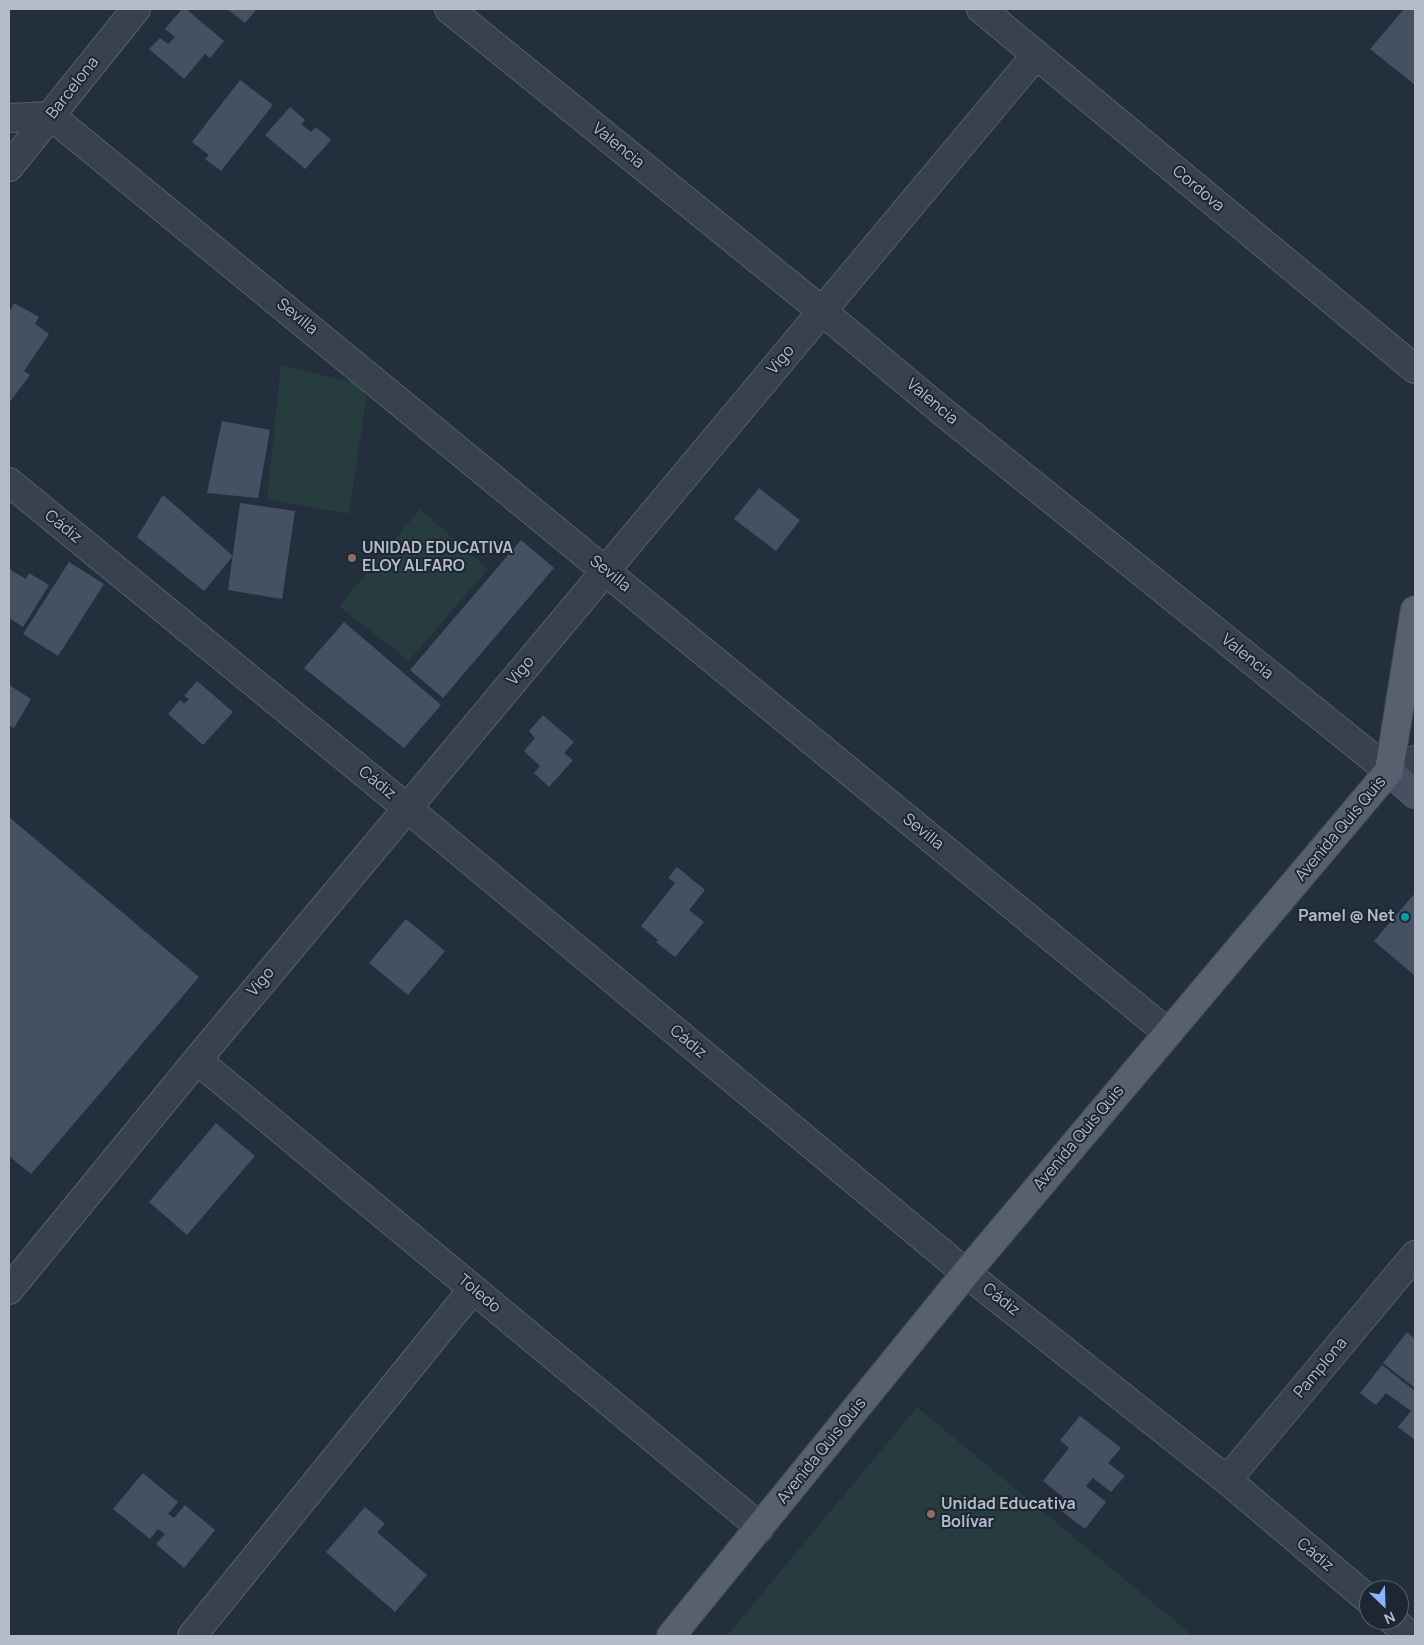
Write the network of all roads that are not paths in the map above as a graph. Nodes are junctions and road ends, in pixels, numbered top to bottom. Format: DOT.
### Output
graph roads {
  1 [pos="136,9"];
  2 [pos="449,9"];
  3 [pos="981,9"];
  4 [pos="1036,55"];
  5 [pos="51,116"];
  6 [pos="9,118"];
  7 [pos="9,167"];
  8 [pos="822,311"];
  9 [pos="1415,369"];
  10 [pos="9,482"];
  11 [pos="605,570"];
  12 [pos="1415,610"];
  13 [pos="1415,760"];
  14 [pos="1389,771"];
  15 [pos="1415,794"];
  16 [pos="407,808"];
  17 [pos="1168,1034"];
  18 [pos="197,1060"];
  19 [pos="1415,1255"];
  20 [pos="966,1273"];
  21 [pos="473,1289"];
  22 [pos="9,1290"];
  23 [pos="1227,1480"];
  24 [pos="759,1529"];
  25 [pos="1359,1592"];
  26 [pos="192,1636"];
  27 [pos="671,1636"];
  1 -- 5 [label="street, Barcelona"];
  2 -- 8 [label="street, Valencia"];
  3 -- 4 [label="street, Cordova"];
  4 -- 8 [label="street, Vigo"];
  4 -- 9 [label="street, Cordova"];
  5 -- 6 [label="street"];
  5 -- 7 [label="street, Barcelona"];
  5 -- 11 [label="street, Sevilla"];
  8 -- 11 [label="street, Vigo"];
  8 -- 14 [label="street, Valencia"];
  10 -- 16 [label="street, Cádiz"];
  11 -- 16 [label="street, Vigo"];
  11 -- 17 [label="street, Sevilla"];
  12 -- 14 [label="main road, Avenida Quis Quis"];
  13 -- 14 [label="street"];
  14 -- 15 [label="street, Valencia"];
  14 -- 17 [label="main road, Avenida Quis Quis"];
  16 -- 18 [label="street, Vigo"];
  16 -- 20 [label="street, Cádiz"];
  17 -- 20 [label="main road, Avenida Quis Quis"];
  18 -- 21 [label="street, Toledo"];
  18 -- 22 [label="street, Vigo"];
  19 -- 23 [label="street, Pamplona"];
  20 -- 23 [label="street, Cádiz"];
  20 -- 24 [label="main road, Avenida Quis Quis"];
  21 -- 24 [label="street, Toledo"];
  21 -- 26 [label="street"];
  23 -- 25 [label="street, Cádiz"];
  24 -- 27 [label="main road, Avenida Quis Quis"];
}
